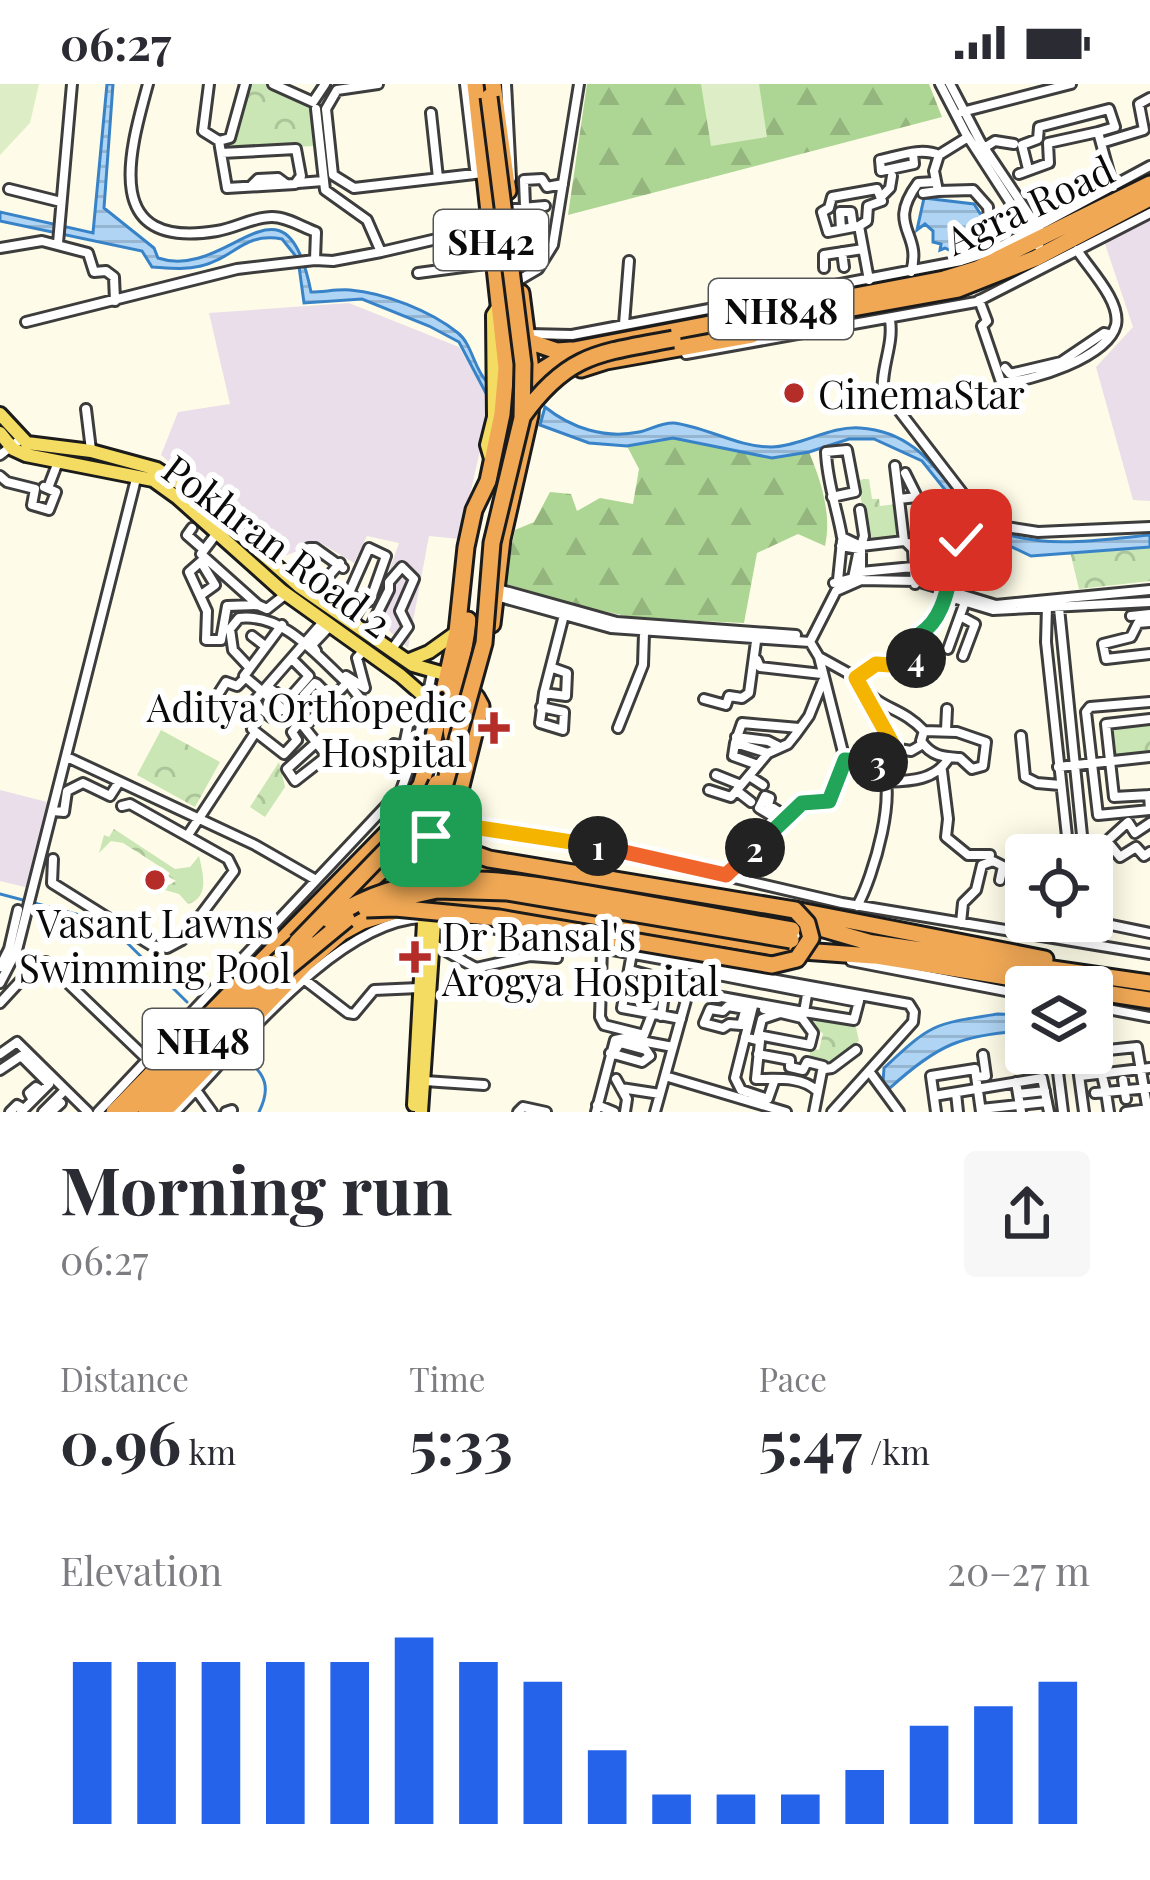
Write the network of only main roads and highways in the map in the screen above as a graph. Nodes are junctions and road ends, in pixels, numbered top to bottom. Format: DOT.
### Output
graph roads {
  1 [pos="484,88"];
  2 [pos="1150,184"];
  3 [pos="1150,198"];
  4 [pos="1042,244"];
  5 [pos="958,289"];
  6 [pos="496,311"];
  7 [pos="527,338"];
  8 [pos="574,350"];
  9 [pos="519,381"];
  10 [pos="0,413"];
  11 [pos="502,414"];
  12 [pos="526,417"];
  13 [pos="0,433"];
  14 [pos="492,445"];
  15 [pos="10,446"];
  16 [pos="523,449"];
  17 [pos="139,468"];
  18 [pos="490,472"];
  19 [pos="288,589"];
  20 [pos="457,632"];
  21 [pos="407,661"];
  22 [pos="440,674"];
  23 [pos="476,698"];
  24 [pos="431,708"];
  25 [pos="452,736"];
  26 [pos="409,806"];
  27 [pos="425,833"];
  28 [pos="433,862"];
  29 [pos="540,892"];
  30 [pos="328,895"];
  31 [pos="341,908"];
  32 [pos="366,909"];
  33 [pos="430,910"];
  34 [pos="795,910"];
  35 [pos="341,933"];
  36 [pos="297,942"];
  37 [pos="874,950"];
  38 [pos="1013,966"];
  39 [pos="1078,966"];
  40 [pos="280,967"];
  41 [pos="1005,975"];
  42 [pos="1113,978"];
  43 [pos="1150,983"];
  44 [pos="1113,994"];
  45 [pos="1150,1000"];
  46 [pos="108,1107"];
  47 [pos="146,1112"];
  48 [pos="158,1112"];
  49 [pos="417,1112"];
  1 -- 6 [label="highway, SH42"];
  1 -- 7 [label="highway, SH42"];
  1 -- 12 [label="highway, bridge"];
  1 -- 25 [label="highway, bridge"];
  2 -- 4 [label="highway, Agra Road / NH848"];
  3 -- 4 [label="highway, Agra Road / NH848"];
  4 -- 5 [label="highway, NH848"];
  4 -- 8 [label="highway, Agra Road / NH848"];
  5 -- 12 [label="highway, Agra Road / NH848"];
  5 -- 12 [label="highway, bridge"];
  6 -- 9 [label="highway, SH42"];
  6 -- 14 [label="main road"];
  7 -- 8 [label="highway"];
  7 -- 9 [label="highway, SH42"];
  8 -- 9 [label="highway, Agra Road / NH848"];
  9 -- 11 [label="highway, SH42"];
  9 -- 12 [label="highway, SH42"];
  10 -- 15 [label="main road"];
  11 -- 12 [label="highway"];
  11 -- 14 [label="highway"];
  12 -- 16 [label="highway"];
  12 -- 34 [label="highway, bridge"];
  13 -- 15 [label="main road"];
  14 -- 16 [label="highway"];
  14 -- 18 [label="highway"];
  15 -- 17 [label="main road, Pokhran Road 2"];
  15 -- 17 [label="main road, Pokhran Road 2"];
  16 -- 23 [label="highway"];
  17 -- 19 [label="main road, Pokhran Road 2"];
  17 -- 19 [label="main road, Pokhran Road 2"];
  18 -- 20 [label="highway"];
  18 -- 25 [label="highway"];
  19 -- 21 [label="main road, Pokhran Road 2"];
  19 -- 24 [label="main road, Pokhran Road 2"];
  20 -- 21 [label="main road"];
  20 -- 22 [label="highway"];
  21 -- 22 [label="main road, Pokhran Road 2"];
  22 -- 24 [label="highway"];
  23 -- 27 [label="highway"];
  23 -- 28 [label="highway"];
  24 -- 26 [label="highway"];
  25 -- 36 [label="highway, bridge"];
  26 -- 27 [label="highway"];
  26 -- 30 [label="highway"];
  27 -- 28 [label="highway"];
  27 -- 31 [label="highway"];
  28 -- 29 [label="highway"];
  28 -- 33 [label="highway"];
  29 -- 32 [label="highway, NH48, bridge"];
  29 -- 33 [label="highway"];
  29 -- 36 [label="highway, NH48, bridge"];
  29 -- 37 [label="highway, NH48, bridge"];
  29 -- 37 [label="highway"];
  29 -- 37 [label="highway"];
  30 -- 31 [label="highway"];
  30 -- 46 [label="highway"];
  31 -- 35 [label="highway"];
  32 -- 34 [label="highway, bridge"];
  32 -- 40 [label="highway, NH48, bridge"];
  33 -- 35 [label="highway"];
  33 -- 49 [label="main road"];
  33 -- 49 [label="main road"];
  34 -- 39 [label="highway"];
  35 -- 48 [label="highway"];
  36 -- 40 [label="highway, NH48, bridge"];
  37 -- 38 [label="highway, NH48"];
  37 -- 41 [label="highway, NH48"];
  40 -- 46 [label="highway, NH48"];
  40 -- 47 [label="highway, NH48"];
  42 -- 43 [label="highway, NH48"];
  44 -- 45 [label="highway"];
}
